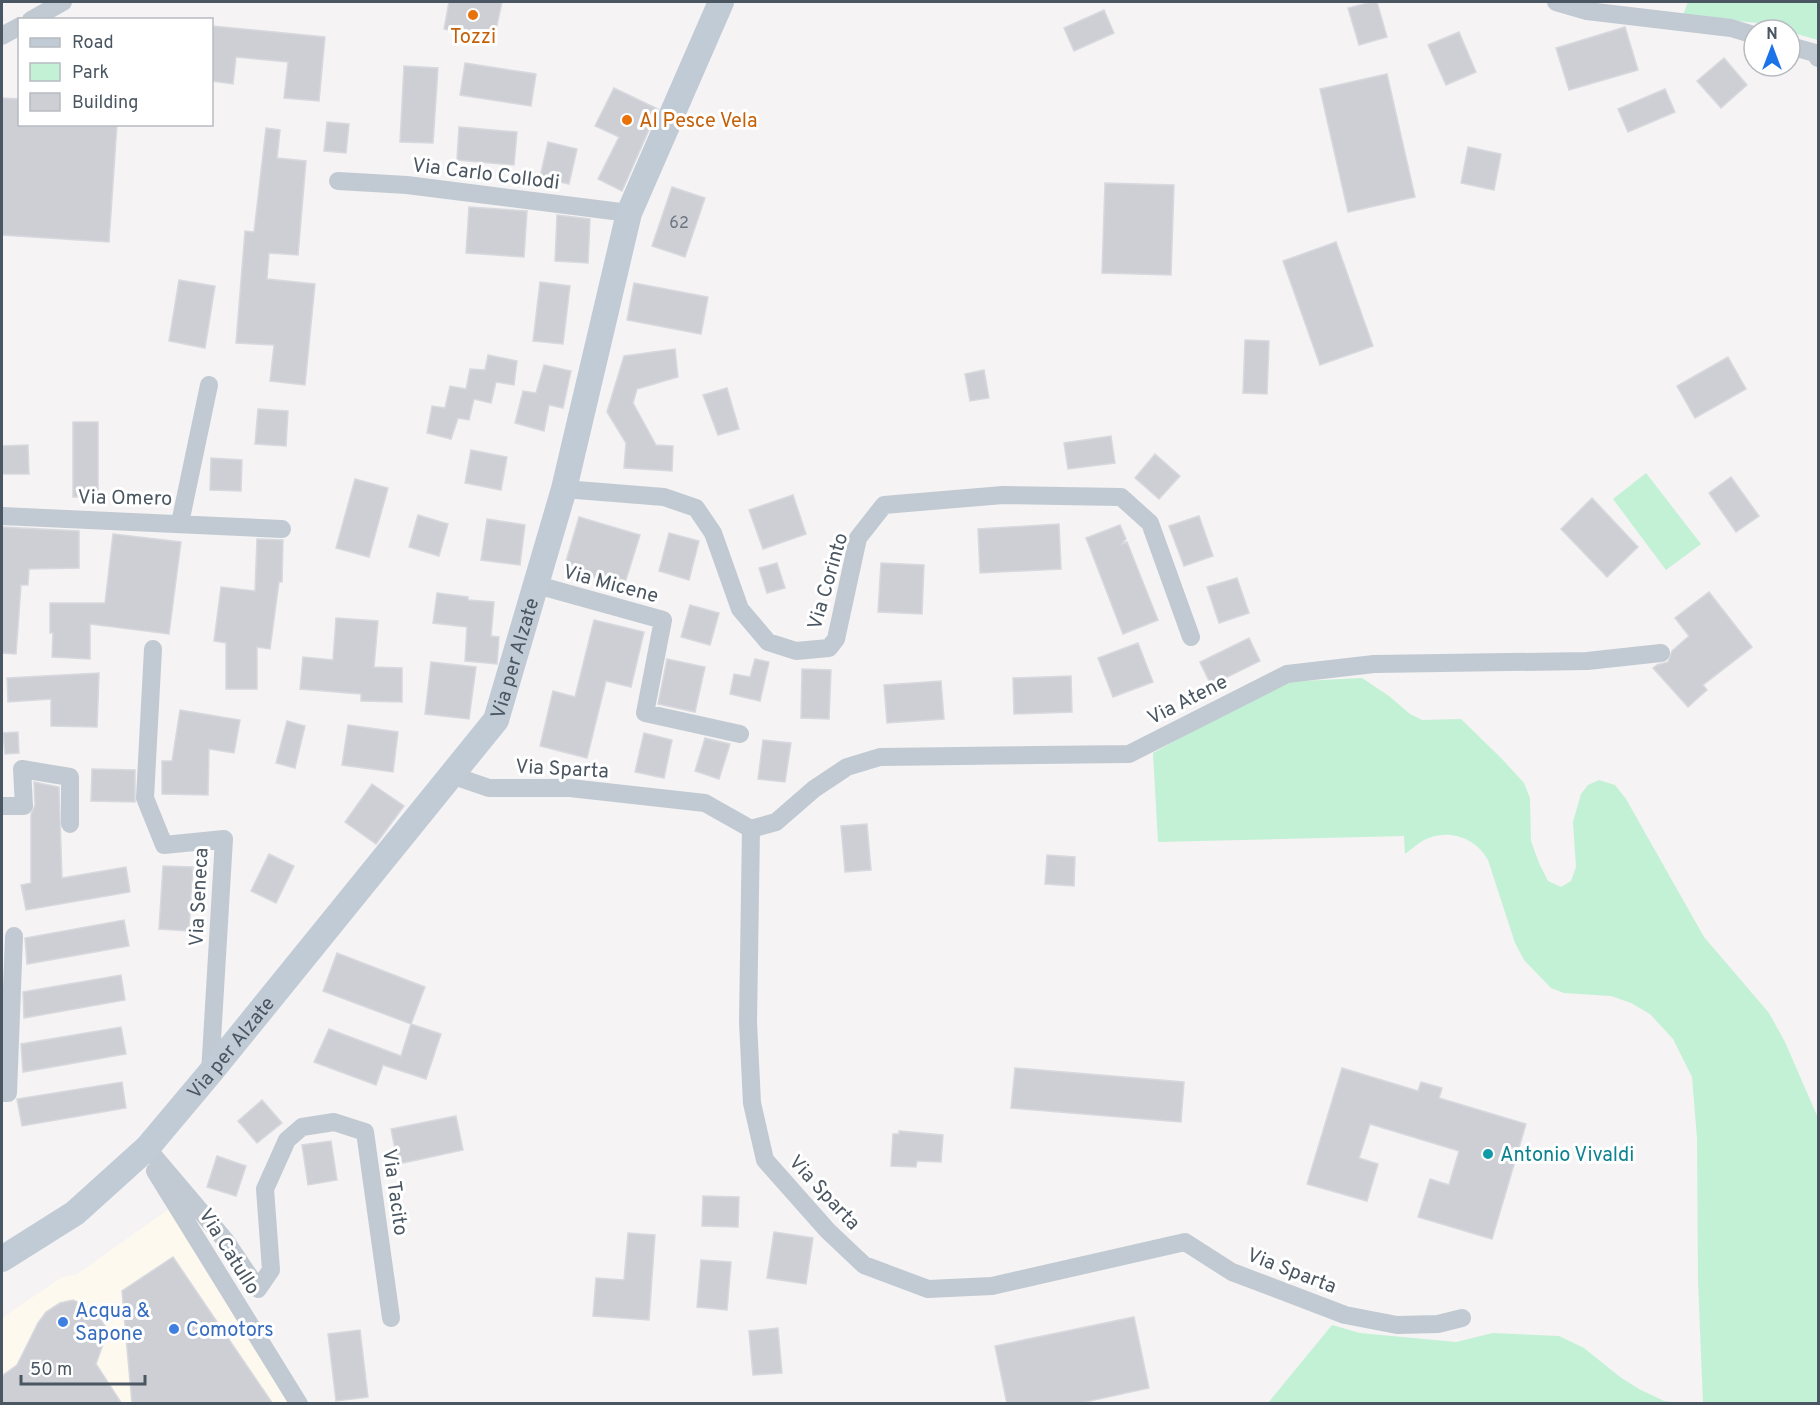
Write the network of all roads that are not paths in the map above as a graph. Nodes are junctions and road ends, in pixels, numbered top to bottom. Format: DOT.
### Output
graph roads {
  1 [pos="63,2"];
  2 [pos="721,2"];
  3 [pos="1556,2"];
  4 [pos="35,18"];
  5 [pos="18,27"];
  6 [pos="1742,31"];
  7 [pos="2,36"];
  8 [pos="1802,49"];
  9 [pos="1818,58"];
  10 [pos="338,181"];
  11 [pos="629,213"];
  12 [pos="209,385"];
  13 [pos="564,489"];
  14 [pos="2,516"];
  15 [pos="180,523"];
  16 [pos="282,529"];
  17 [pos="537,585"];
  18 [pos="1191,637"];
  19 [pos="153,649"];
  20 [pos="1661,653"];
  21 [pos="740,734"];
  22 [pos="452,776"];
  23 [pos="2,806"];
  24 [pos="70,824"];
  25 [pos="751,829"];
  26 [pos="14,936"];
  27 [pos="210,1073"];
  28 [pos="2,1093"];
  29 [pos="145,1150"];
  30 [pos="2,1258"];
  31 [pos="391,1318"];
  32 [pos="1462,1318"];
  33 [pos="298,1404"];
  1 -- 4 [label="street"];
  2 -- 11 [label="street, Via per Alzate"];
  3 -- 6 [label="street"];
  5 -- 7 [label="street"];
  8 -- 9 [label="street"];
  10 -- 11 [label="street, Via Carlo Collodi"];
  11 -- 13 [label="street, Via per Alzate"];
  12 -- 15 [label="street, Via Omero"];
  13 -- 17 [label="street, Via per Alzate"];
  13 -- 18 [label="street, Via Corinto"];
  14 -- 15 [label="street, Via Omero"];
  15 -- 16 [label="street"];
  17 -- 21 [label="street, Via Micene"];
  17 -- 22 [label="street, Via per Alzate"];
  19 -- 27 [label="street, Via Seneca"];
  20 -- 25 [label="street, Via Atene"];
  22 -- 25 [label="street, Via Sparta"];
  22 -- 27 [label="street, Via per Alzate"];
  23 -- 24 [label="street"];
  25 -- 32 [label="street, Via Sparta"];
  26 -- 28 [label="street"];
  27 -- 29 [label="street, Via per Alzate"];
  29 -- 30 [label="street, Via per Alzate"];
  29 -- 31 [label="street, Via Tacito"];
  29 -- 33 [label="street, Via Catullo"];
}
